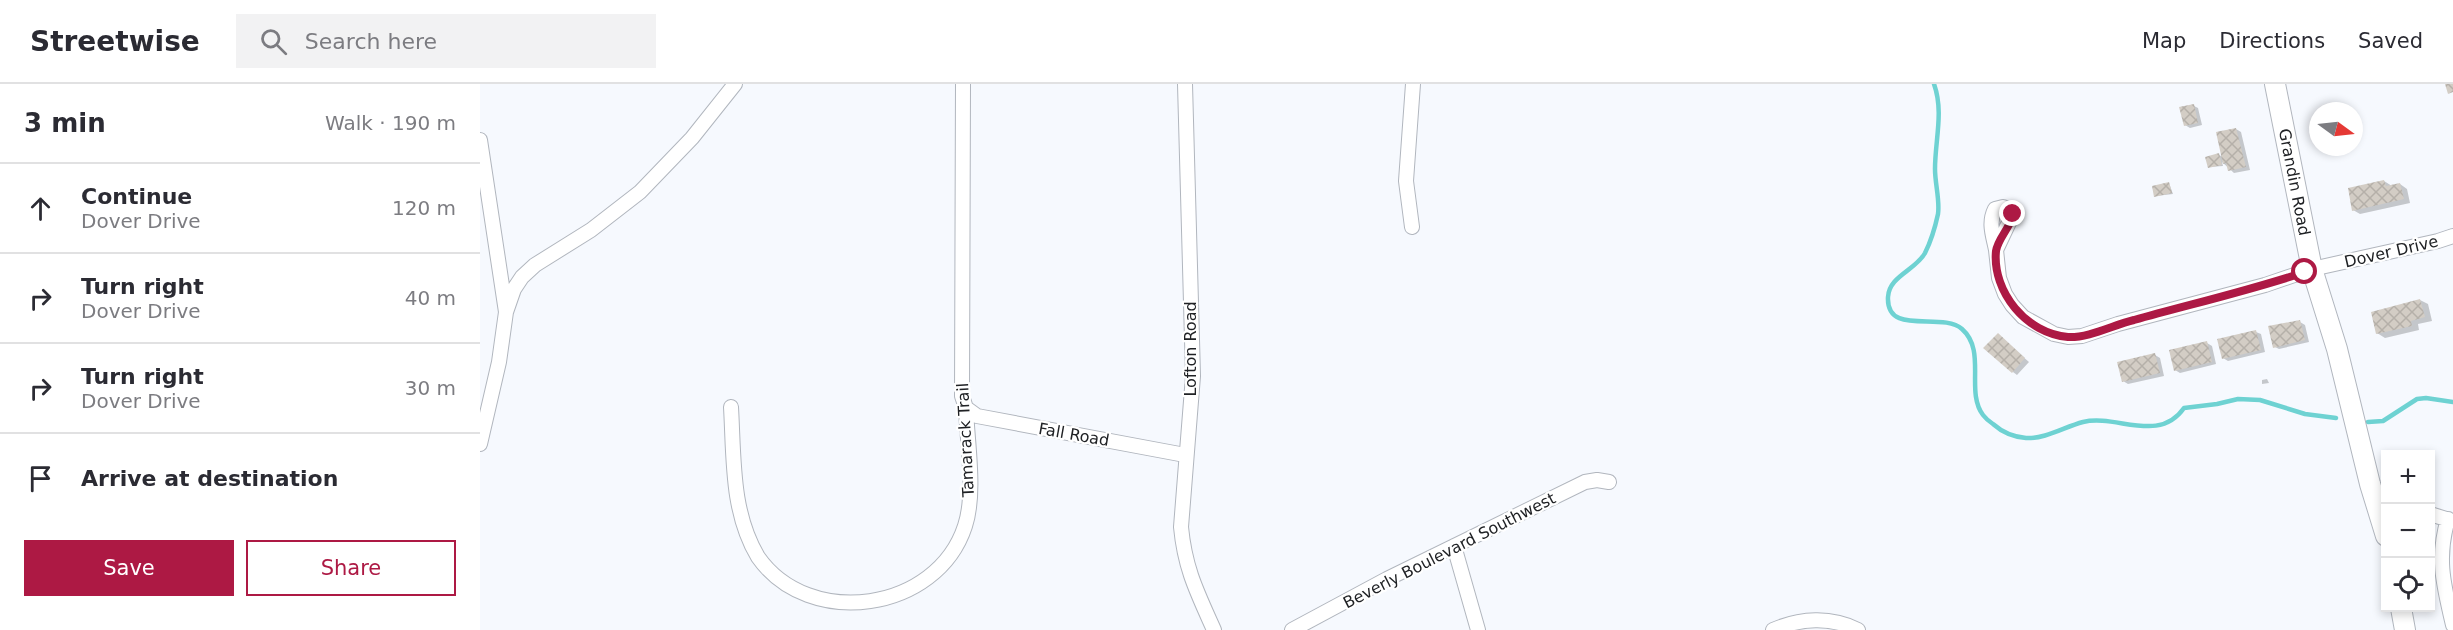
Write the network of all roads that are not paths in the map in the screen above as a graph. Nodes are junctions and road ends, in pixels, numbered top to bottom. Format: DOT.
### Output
graph roads {
  1 [pos="735,84"];
  2 [pos="963,84"];
  3 [pos="1185,84"];
  4 [pos="1413,84"];
  5 [pos="2275,84"];
  6 [pos="480,140"];
  7 [pos="1412,227"];
  8 [pos="2453,236"];
  9 [pos="1996,250"];
  10 [pos="2312,269"];
  11 [pos="506,312"];
  12 [pos="731,407"];
  13 [pos="966,408"];
  14 [pos="480,444"];
  15 [pos="1185,455"];
  16 [pos="1609,482"];
  17 [pos="2380,499"];
  18 [pos="2435,516"];
  19 [pos="2450,520"];
  20 [pos="1454,546"];
  21 [pos="2402,612"];
  22 [pos="2453,625"];
  23 [pos="1214,630"];
  24 [pos="1293,630"];
  25 [pos="1478,630"];
  26 [pos="1773,630"];
  27 [pos="1858,630"];
  28 [pos="2405,630"];
  1 -- 11 [label="street"];
  2 -- 13 [label="street, Tamarack Trail"];
  3 -- 15 [label="street, Lofton Road"];
  4 -- 7 [label="street"];
  5 -- 10 [label="street, Grandin Road"];
  6 -- 11 [label="street"];
  8 -- 10 [label="street, Dover Drive"];
  9 -- 10 [label="street, Dover Drive"];
  10 -- 17 [label="street, Grandin Road"];
  11 -- 14 [label="street"];
  12 -- 13 [label="street, Tamarack Trail"];
  13 -- 15 [label="street, Fall Road"];
  15 -- 23 [label="street, Lofton Road"];
  16 -- 20 [label="street, Beverly Boulevard Southwest"];
  18 -- 19 [label="street"];
  19 -- 22 [label="street"];
  20 -- 24 [label="street, Beverly Boulevard Southwest"];
  20 -- 25 [label="street"];
  21 -- 28 [label="street"];
  26 -- 27 [label="street"];
}
